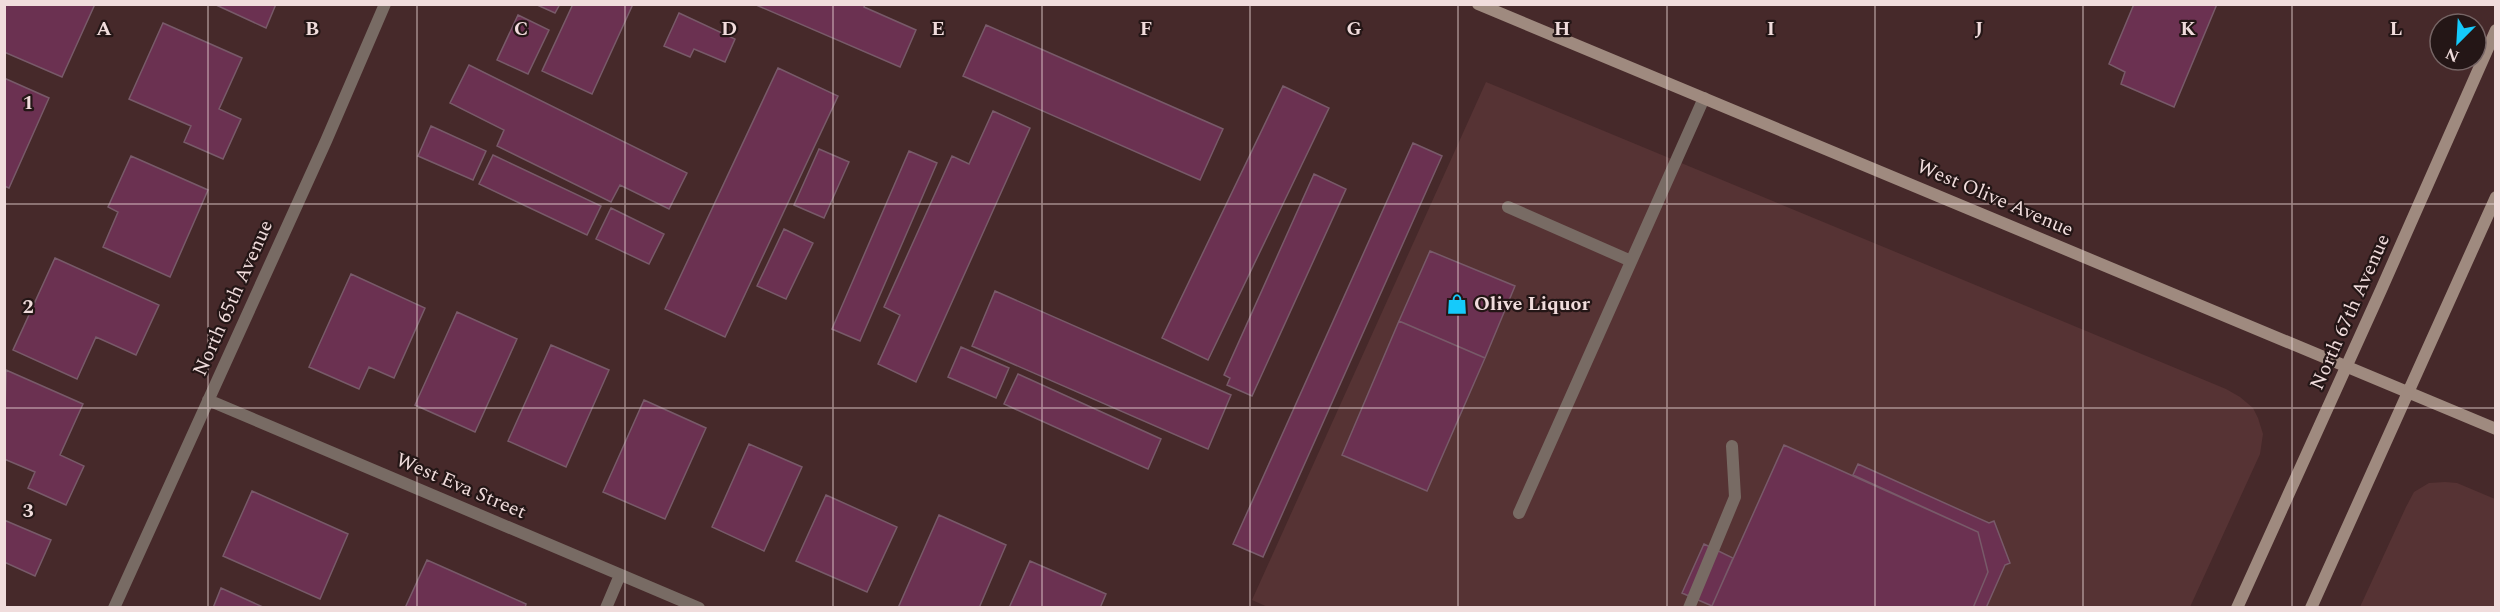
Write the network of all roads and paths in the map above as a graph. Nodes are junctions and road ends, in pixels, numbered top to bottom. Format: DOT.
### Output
graph roads {
  1 [pos="385,4"];
  2 [pos="1478,4"];
  3 [pos="2496,30"];
  4 [pos="1704,98"];
  5 [pos="2496,197"];
  6 [pos="1508,207"];
  7 [pos="1631,261"];
  8 [pos="2347,366"];
  9 [pos="2409,392"];
  10 [pos="208,400"];
  11 [pos="2496,429"];
  12 [pos="1732,446"];
  13 [pos="1519,513"];
  14 [pos="620,575"];
  15 [pos="114,608"];
  16 [pos="606,608"];
  17 [pos="699,608"];
  18 [pos="1689,608"];
  19 [pos="2237,608"];
  20 [pos="2310,608"];
  1 -- 10 [label="street, North 65th Avenue"];
  2 -- 4 [label="main road, West Olive Avenue"];
  3 -- 8 [label="main road, North 67th Avenue"];
  4 -- 7 [label="street"];
  4 -- 8 [label="main road, West Olive Avenue"];
  5 -- 9 [label="main road"];
  6 -- 7 [label="street"];
  7 -- 13 [label="street"];
  8 -- 9 [label="main road, West Olive Avenue"];
  8 -- 19 [label="main road, North 67th Avenue"];
  9 -- 11 [label="main road, West Olive Avenue"];
  9 -- 20 [label="main road"];
  10 -- 14 [label="street, West Eva Street"];
  10 -- 15 [label="street, North 65th Avenue"];
  12 -- 18 [label="street"];
  14 -- 16 [label="street"];
  14 -- 17 [label="street, West Eva Street"];
}
